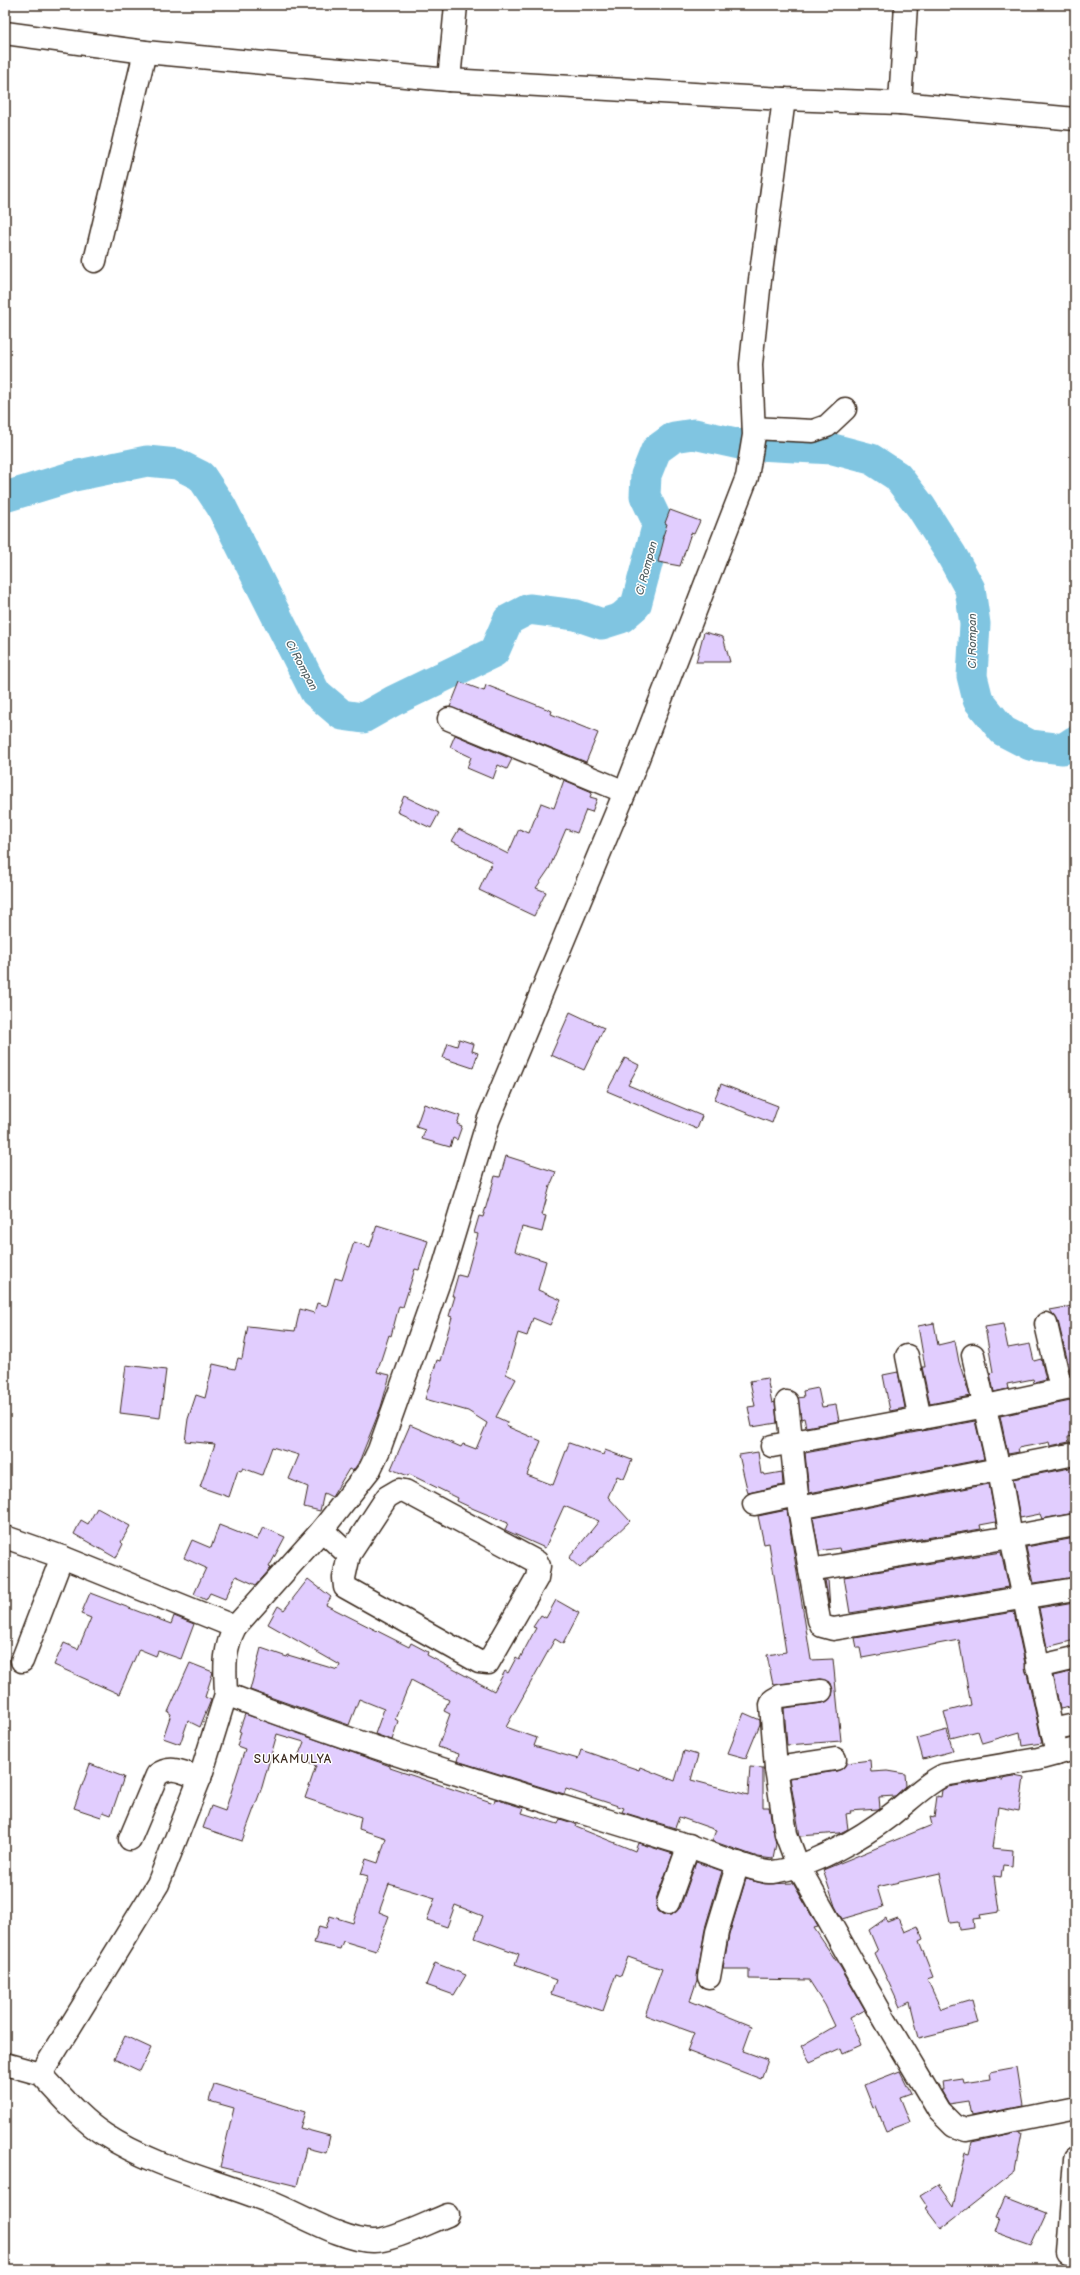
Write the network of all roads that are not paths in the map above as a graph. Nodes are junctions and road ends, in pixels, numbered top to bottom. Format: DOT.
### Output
graph roads {
  1 [pos="456,5"];
  2 [pos="906,5"];
  3 [pos="5,33"];
  4 [pos="145,52"];
  5 [pos="450,80"];
  6 [pos="784,99"];
  7 [pos="900,103"];
  8 [pos="1075,119"];
  9 [pos="95,261"];
  10 [pos="845,410"];
  11 [pos="753,439"];
  12 [pos="449,719"];
  13 [pos="625,792"];
  14 [pos="1046,1324"];
  15 [pos="974,1355"];
  16 [pos="908,1356"];
  17 [pos="1068,1388"];
  18 [pos="787,1402"];
  19 [pos="986,1406"];
  20 [pos="920,1419"];
  21 [pos="782,1444"];
  22 [pos="1075,1454"];
  23 [pos="999,1470"];
  24 [pos="798,1501"];
  25 [pos="754,1504"];
  26 [pos="1075,1525"];
  27 [pos="322,1530"];
  28 [pos="5,1537"];
  29 [pos="1011,1537"];
  30 [pos="349,1555"];
  31 [pos="62,1557"];
  32 [pos="810,1570"];
  33 [pos="1075,1588"];
  34 [pos="1025,1598"];
  35 [pos="235,1627"];
  36 [pos="1075,1658"];
  37 [pos="22,1661"];
  38 [pos="1037,1667"];
  39 [pos="821,1691"];
  40 [pos="226,1694"];
  41 [pos="1075,1725"];
  42 [pos="1052,1730"];
  43 [pos="1066,1752"];
  44 [pos="835,1760"];
  45 [pos="776,1768"];
  46 [pos="200,1778"];
  47 [pos="130,1839"];
  48 [pos="689,1845"];
  49 [pos="738,1863"];
  50 [pos="798,1866"];
  51 [pos="668,1903"];
  52 [pos="709,1977"];
  53 [pos="5,2064"];
  54 [pos="41,2074"];
  55 [pos="1075,2108"];
  56 [pos="1075,2158"];
  57 [pos="448,2215"];
  58 [pos="1068,2253"];
  1 -- 5 [label="street"];
  2 -- 7 [label="street"];
  3 -- 4 [label="street"];
  4 -- 5 [label="street"];
  4 -- 9 [label="street"];
  5 -- 6 [label="street"];
  6 -- 7 [label="street"];
  6 -- 11 [label="street"];
  7 -- 8 [label="street"];
  10 -- 11 [label="street"];
  11 -- 13 [label="street"];
  12 -- 13 [label="street"];
  13 -- 27 [label="street"];
  14 -- 17 [label="street"];
  15 -- 19 [label="street"];
  16 -- 20 [label="street"];
  17 -- 19 [label="street"];
  18 -- 21 [label="street"];
  19 -- 20 [label="street"];
  19 -- 23 [label="street"];
  20 -- 21 [label="street"];
  21 -- 24 [label="street"];
  22 -- 23 [label="street"];
  23 -- 24 [label="street"];
  23 -- 29 [label="street"];
  24 -- 25 [label="street"];
  24 -- 32 [label="street"];
  26 -- 29 [label="street"];
  27 -- 30 [label="street"];
  27 -- 35 [label="street"];
  28 -- 31 [label="street"];
  29 -- 32 [label="street"];
  29 -- 34 [label="street"];
  30 -- 30 [label="street"];
  31 -- 35 [label="street"];
  31 -- 37 [label="street"];
  32 -- 34 [label="street"];
  33 -- 34 [label="street"];
  34 -- 38 [label="street"];
  35 -- 40 [label="street"];
  36 -- 38 [label="street"];
  38 -- 42 [label="street"];
  39 -- 45 [label="street"];
  40 -- 46 [label="street"];
  40 -- 48 [label="street"];
  41 -- 42 [label="street"];
  42 -- 43 [label="street"];
  43 -- 50 [label="street"];
  44 -- 45 [label="street"];
  45 -- 50 [label="street"];
  46 -- 47 [label="street"];
  46 -- 54 [label="street"];
  48 -- 49 [label="street"];
  48 -- 51 [label="street"];
  49 -- 50 [label="street"];
  49 -- 52 [label="street"];
  50 -- 55 [label="street"];
  53 -- 54 [label="street"];
  54 -- 57 [label="street"];
  56 -- 58 [label="street"];
}
